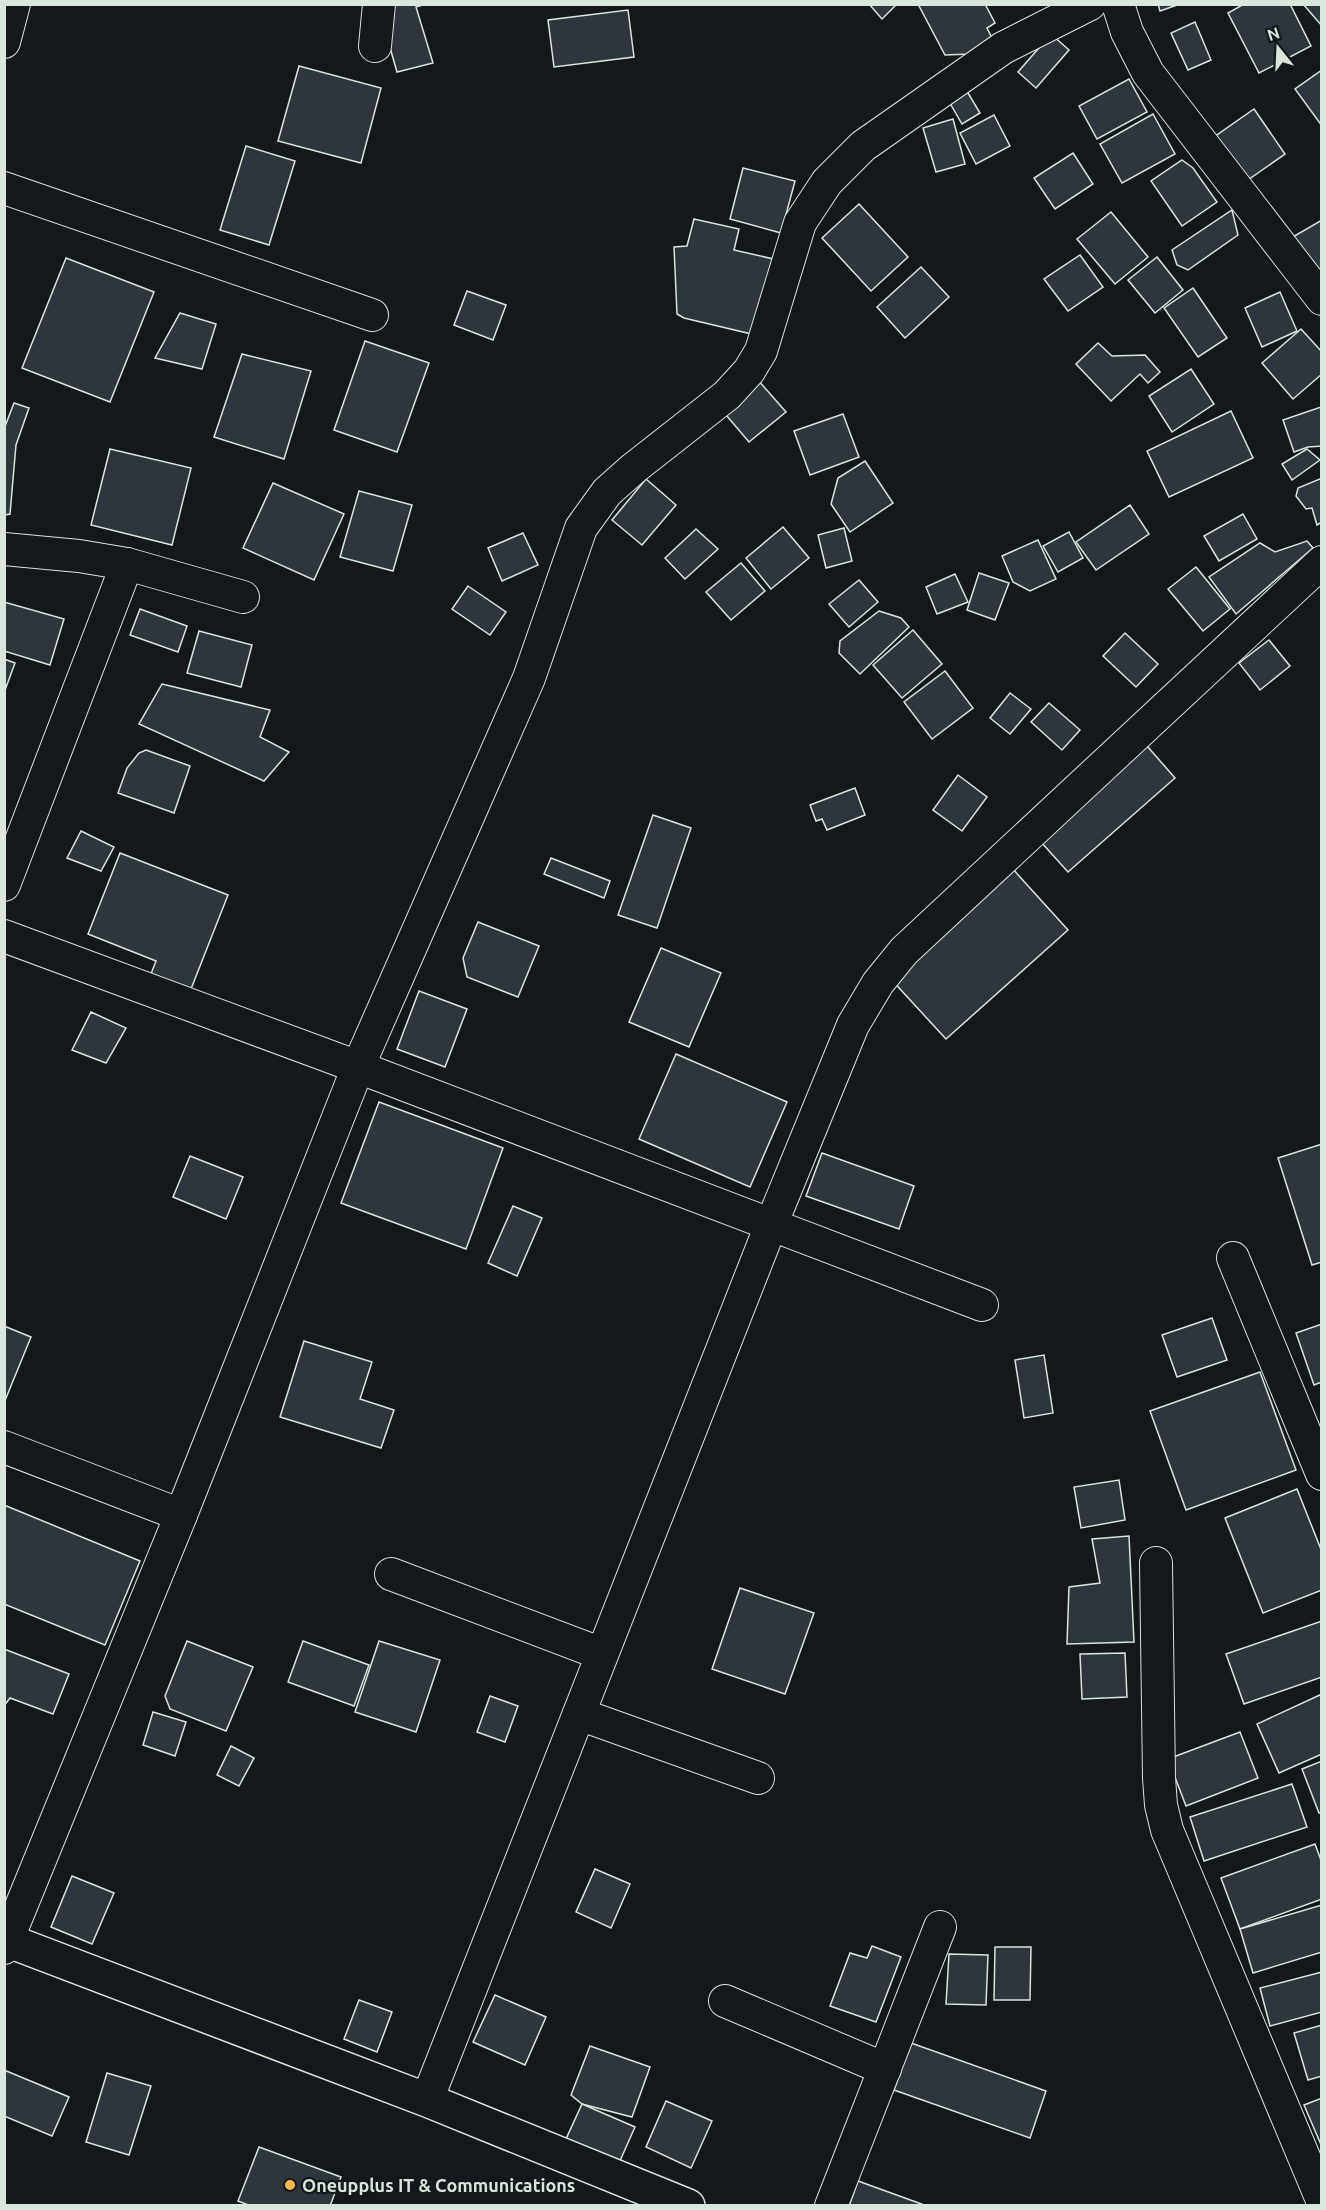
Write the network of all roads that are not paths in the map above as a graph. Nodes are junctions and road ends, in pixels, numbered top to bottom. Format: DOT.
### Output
graph roads {
  1 [pos="14,4"];
  2 [pos="379,4"];
  3 [pos="1090,4"];
  4 [pos="1118,4"];
  5 [pos="4,42"];
  6 [pos="375,46"];
  7 [pos="4,189"];
  8 [pos="1322,299"];
  9 [pos="372,315"];
  10 [pos="4,549"];
  11 [pos="1322,562"];
  12 [pos="127,564"];
  13 [pos="243,597"];
  14 [pos="4,885"];
  15 [pos="4,936"];
  16 [pos="358,1066"];
  17 [pos="771,1225"];
  18 [pos="1233,1258"];
  19 [pos="982,1305"];
  20 [pos="4,1447"];
  21 [pos="1322,1474"];
  22 [pos="181,1515"];
  23 [pos="1156,1563"];
  24 [pos="391,1574"];
  25 [pos="602,1654"];
  26 [pos="579,1714"];
  27 [pos="758,1778"];
  28 [pos="940,1927"];
  29 [pos="5,1942"];
  30 [pos="725,2001"];
  31 [pos="885,2069"];
  32 [pos="427,2100"];
  33 [pos="1322,2200"];
  34 [pos="688,2205"];
  35 [pos="831,2205"];
  1 -- 5 [label="street"];
  2 -- 6 [label="street"];
  3 -- 16 [label="street"];
  4 -- 8 [label="street"];
  7 -- 9 [label="street"];
  10 -- 12 [label="street"];
  11 -- 17 [label="street"];
  12 -- 13 [label="street"];
  12 -- 14 [label="street"];
  15 -- 16 [label="street"];
  16 -- 17 [label="street"];
  16 -- 22 [label="street"];
  17 -- 19 [label="street"];
  17 -- 25 [label="street"];
  18 -- 21 [label="street"];
  20 -- 22 [label="street"];
  22 -- 29 [label="street"];
  23 -- 33 [label="street"];
  24 -- 25 [label="street"];
  25 -- 26 [label="street"];
  26 -- 27 [label="street"];
  26 -- 32 [label="street"];
  28 -- 31 [label="street"];
  29 -- 32 [label="street"];
  30 -- 31 [label="street"];
  31 -- 35 [label="street"];
  32 -- 34 [label="street"];
}
